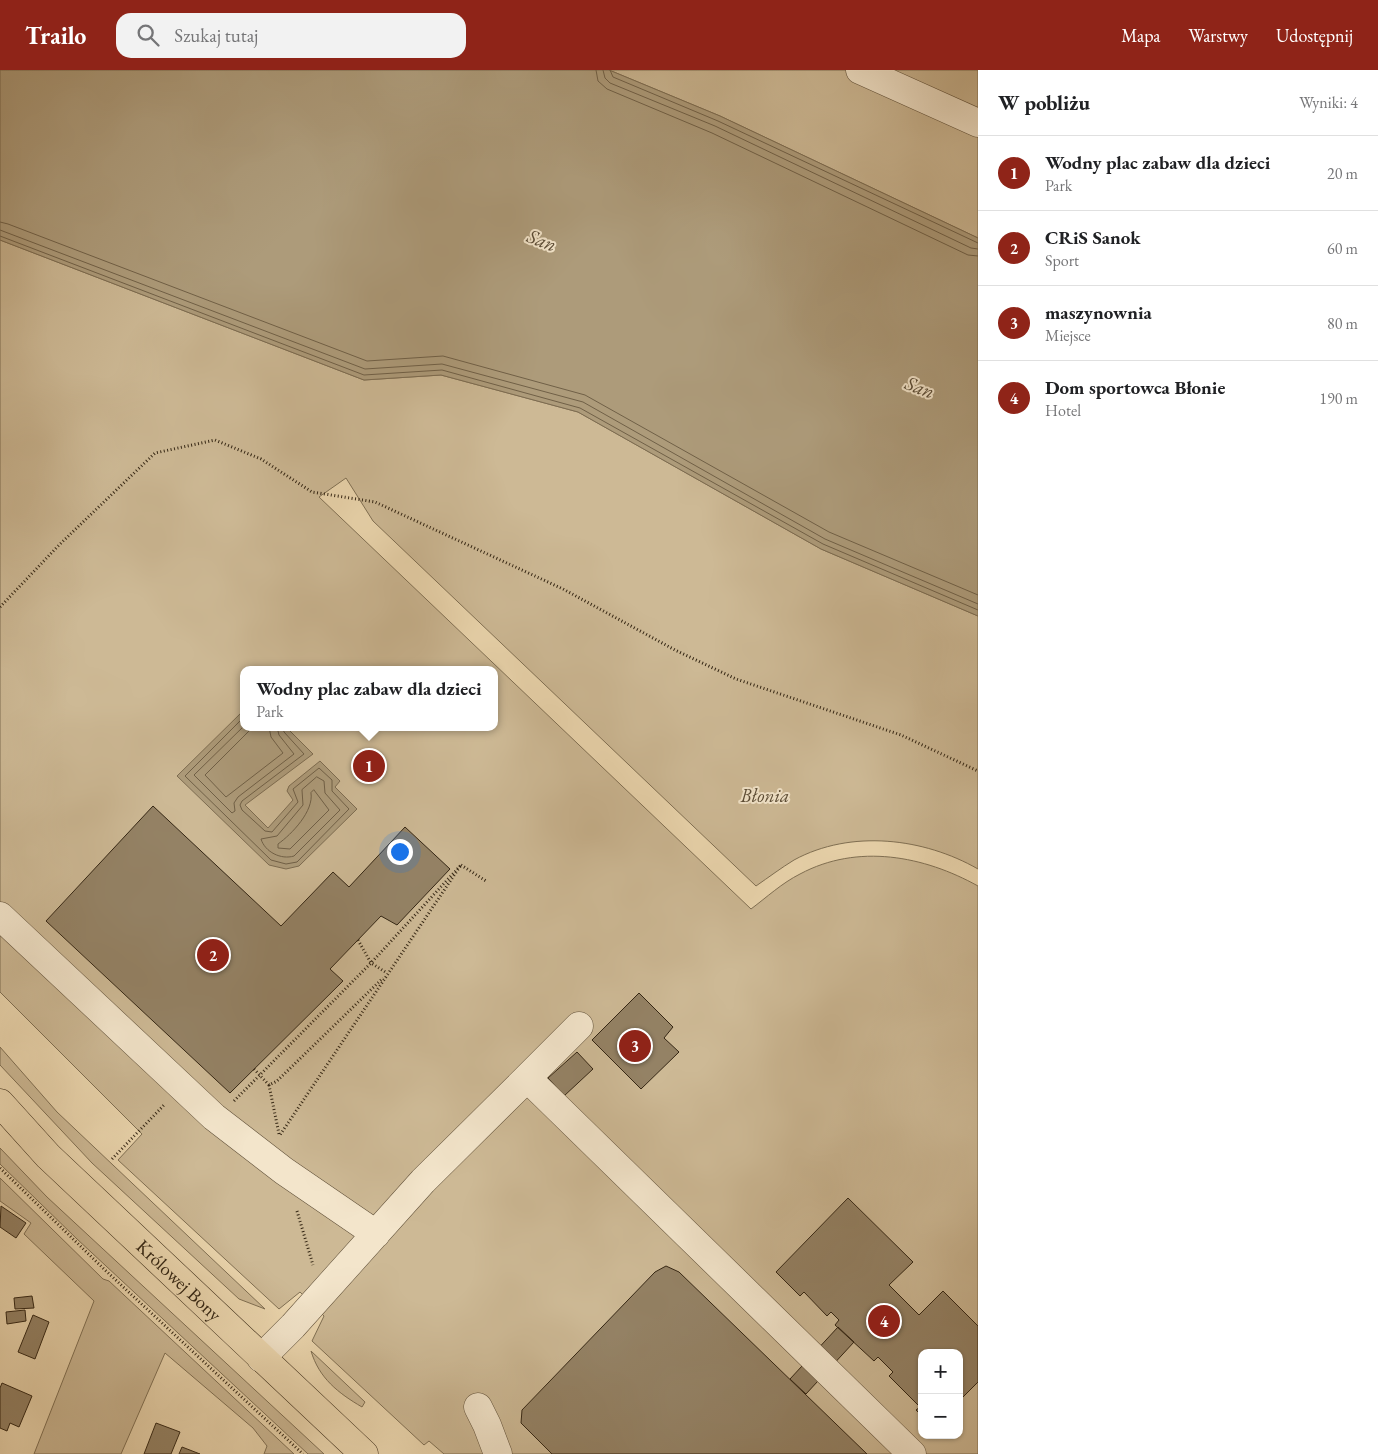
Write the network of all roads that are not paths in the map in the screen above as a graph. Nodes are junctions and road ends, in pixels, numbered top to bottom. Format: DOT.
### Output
graph roads {
  1 [pos="860,70"];
  2 [pos="978,123"];
  3 [pos="0,916"];
  4 [pos="579,1026"];
  5 [pos="527,1078"];
  6 [pos="0,1103"];
  7 [pos="376,1234"];
  8 [pos="261,1358"];
  9 [pos="478,1408"];
  10 [pos="364,1454"];
  11 [pos="498,1454"];
  12 [pos="912,1454"];
  1 -- 2 [label="lane"];
  3 -- 7 [label="lane"];
  4 -- 5 [label="lane"];
  5 -- 7 [label="lane"];
  5 -- 12 [label="lane"];
  6 -- 8 [label="main road, Królowej Bony"];
  7 -- 8 [label="lane"];
  8 -- 10 [label="main road, Królowej Bony"];
  9 -- 11 [label="lane"];
}
